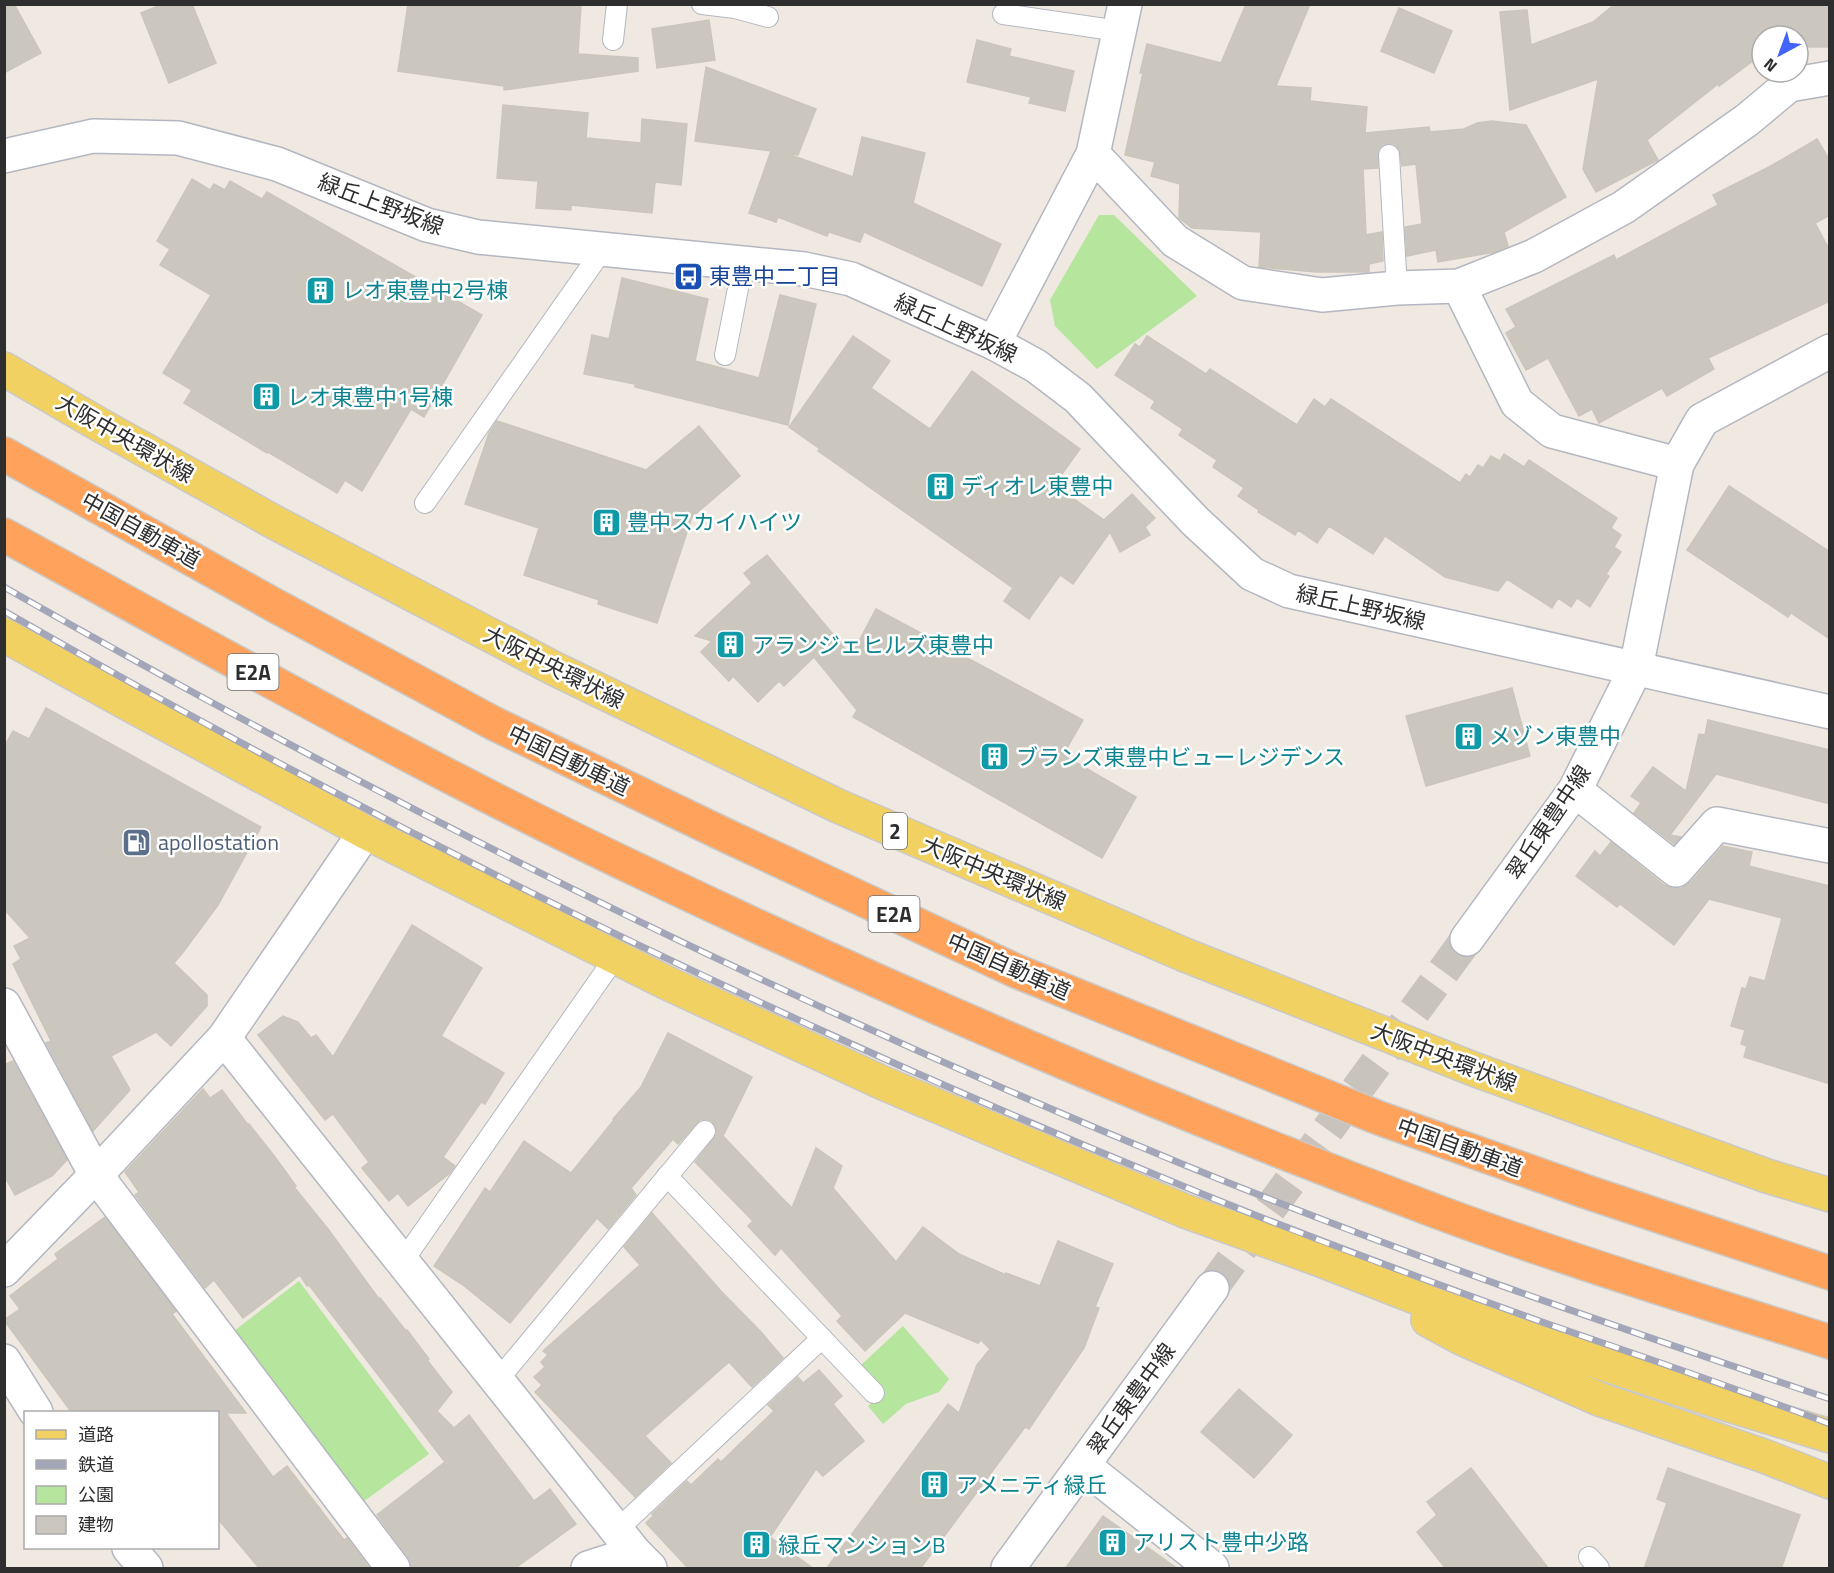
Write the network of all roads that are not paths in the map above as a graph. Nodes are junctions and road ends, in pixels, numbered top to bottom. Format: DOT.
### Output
graph roads {
  1 [pos="617,4"];
  2 [pos="702,4"];
  3 [pos="735,6"];
  4 [pos="1003,14"];
  5 [pos="768,17"];
  6 [pos="1122,18"];
  7 [pos="613,40"];
  8 [pos="1830,78"];
  9 [pos="1093,154"];
  10 [pos="1389,155"];
  11 [pos="4,156"];
  12 [pos="603,249"];
  13 [pos="743,263"];
  14 [pos="1459,286"];
  15 [pos="1397,288"];
  16 [pos="994,343"];
  17 [pos="1830,351"];
  18 [pos="725,356"];
  19 [pos="4,369"];
  20 [pos="4,454"];
  21 [pos="1677,464"];
  22 [pos="425,503"];
  23 [pos="4,535"];
  24 [pos="4,635"];
  25 [pos="1636,668"];
  26 [pos="1830,712"];
  27 [pos="1575,790"];
  28 [pos="365,832"];
  29 [pos="1830,846"];
  30 [pos="1467,939"];
  31 [pos="616,957"];
  32 [pos="4,1005"];
  33 [pos="224,1038"];
  34 [pos="705,1131"];
  35 [pos="96,1175"];
  36 [pos="667,1176"];
  37 [pos="1830,1195"];
  38 [pos="1318,1259"];
  39 [pos="403,1261"];
  40 [pos="4,1270"];
  41 [pos="1830,1273"];
  42 [pos="1212,1288"];
  43 [pos="822,1338"];
  44 [pos="1830,1342"];
  45 [pos="4,1361"];
  46 [pos="497,1380"];
  47 [pos="874,1393"];
  48 [pos="35,1411"];
  49 [pos="1830,1436"];
  50 [pos="1084,1466"];
  51 [pos="1830,1482"];
  52 [pos="130,1549"];
  53 [pos="634,1550"];
  54 [pos="146,1569"];
  55 [pos="393,1569"];
  56 [pos="588,1569"];
  57 [pos="1008,1569"];
  58 [pos="1212,1569"];
  1 -- 7 [label="lane"];
  2 -- 3 [label="lane"];
  3 -- 5 [label="lane"];
  4 -- 6 [label="lane"];
  6 -- 9 [label="street"];
  8 -- 14 [label="street"];
  9 -- 15 [label="street"];
  9 -- 16 [label="street"];
  10 -- 15 [label="lane"];
  11 -- 12 [label="street, 緑丘上野坂線"];
  12 -- 13 [label="street, 緑丘上野坂線"];
  12 -- 22 [label="lane"];
  13 -- 16 [label="street, 緑丘上野坂線"];
  13 -- 18 [label="lane"];
  14 -- 15 [label="street"];
  14 -- 21 [label="street"];
  16 -- 25 [label="street, 緑丘上野坂線"];
  17 -- 21 [label="street, 翠丘東豊中線"];
  19 -- 37 [label="main road, 大阪中央環状線 / 2"];
  20 -- 41 [label="highway, 中国自動車道 / E2A"];
  21 -- 25 [label="street, 翠丘東豊中線"];
  23 -- 44 [label="highway, E2A"];
  24 -- 28 [label="main road"];
  25 -- 26 [label="street, 緑丘上野坂線"];
  25 -- 27 [label="street, 翠丘東豊中線"];
  27 -- 29 [label="street"];
  27 -- 30 [label="street, 翠丘東豊中線"];
  28 -- 31 [label="main road"];
  28 -- 33 [label="street"];
  31 -- 38 [label="main road"];
  31 -- 39 [label="lane"];
  32 -- 35 [label="street"];
  33 -- 35 [label="street"];
  33 -- 39 [label="street"];
  34 -- 36 [label="lane"];
  35 -- 40 [label="street"];
  35 -- 55 [label="street"];
  36 -- 43 [label="lane"];
  36 -- 46 [label="lane"];
  38 -- 49 [label="main road"];
  38 -- 51 [label="main road"];
  39 -- 46 [label="street"];
  42 -- 50 [label="street, 翠丘東豊中線"];
  43 -- 47 [label="lane"];
  43 -- 53 [label="lane"];
  45 -- 48 [label="street"];
  46 -- 53 [label="street"];
  50 -- 57 [label="street, 翠丘東豊中線"];
  50 -- 58 [label="street"];
  52 -- 54 [label="street"];
  53 -- 56 [label="street"];
}
